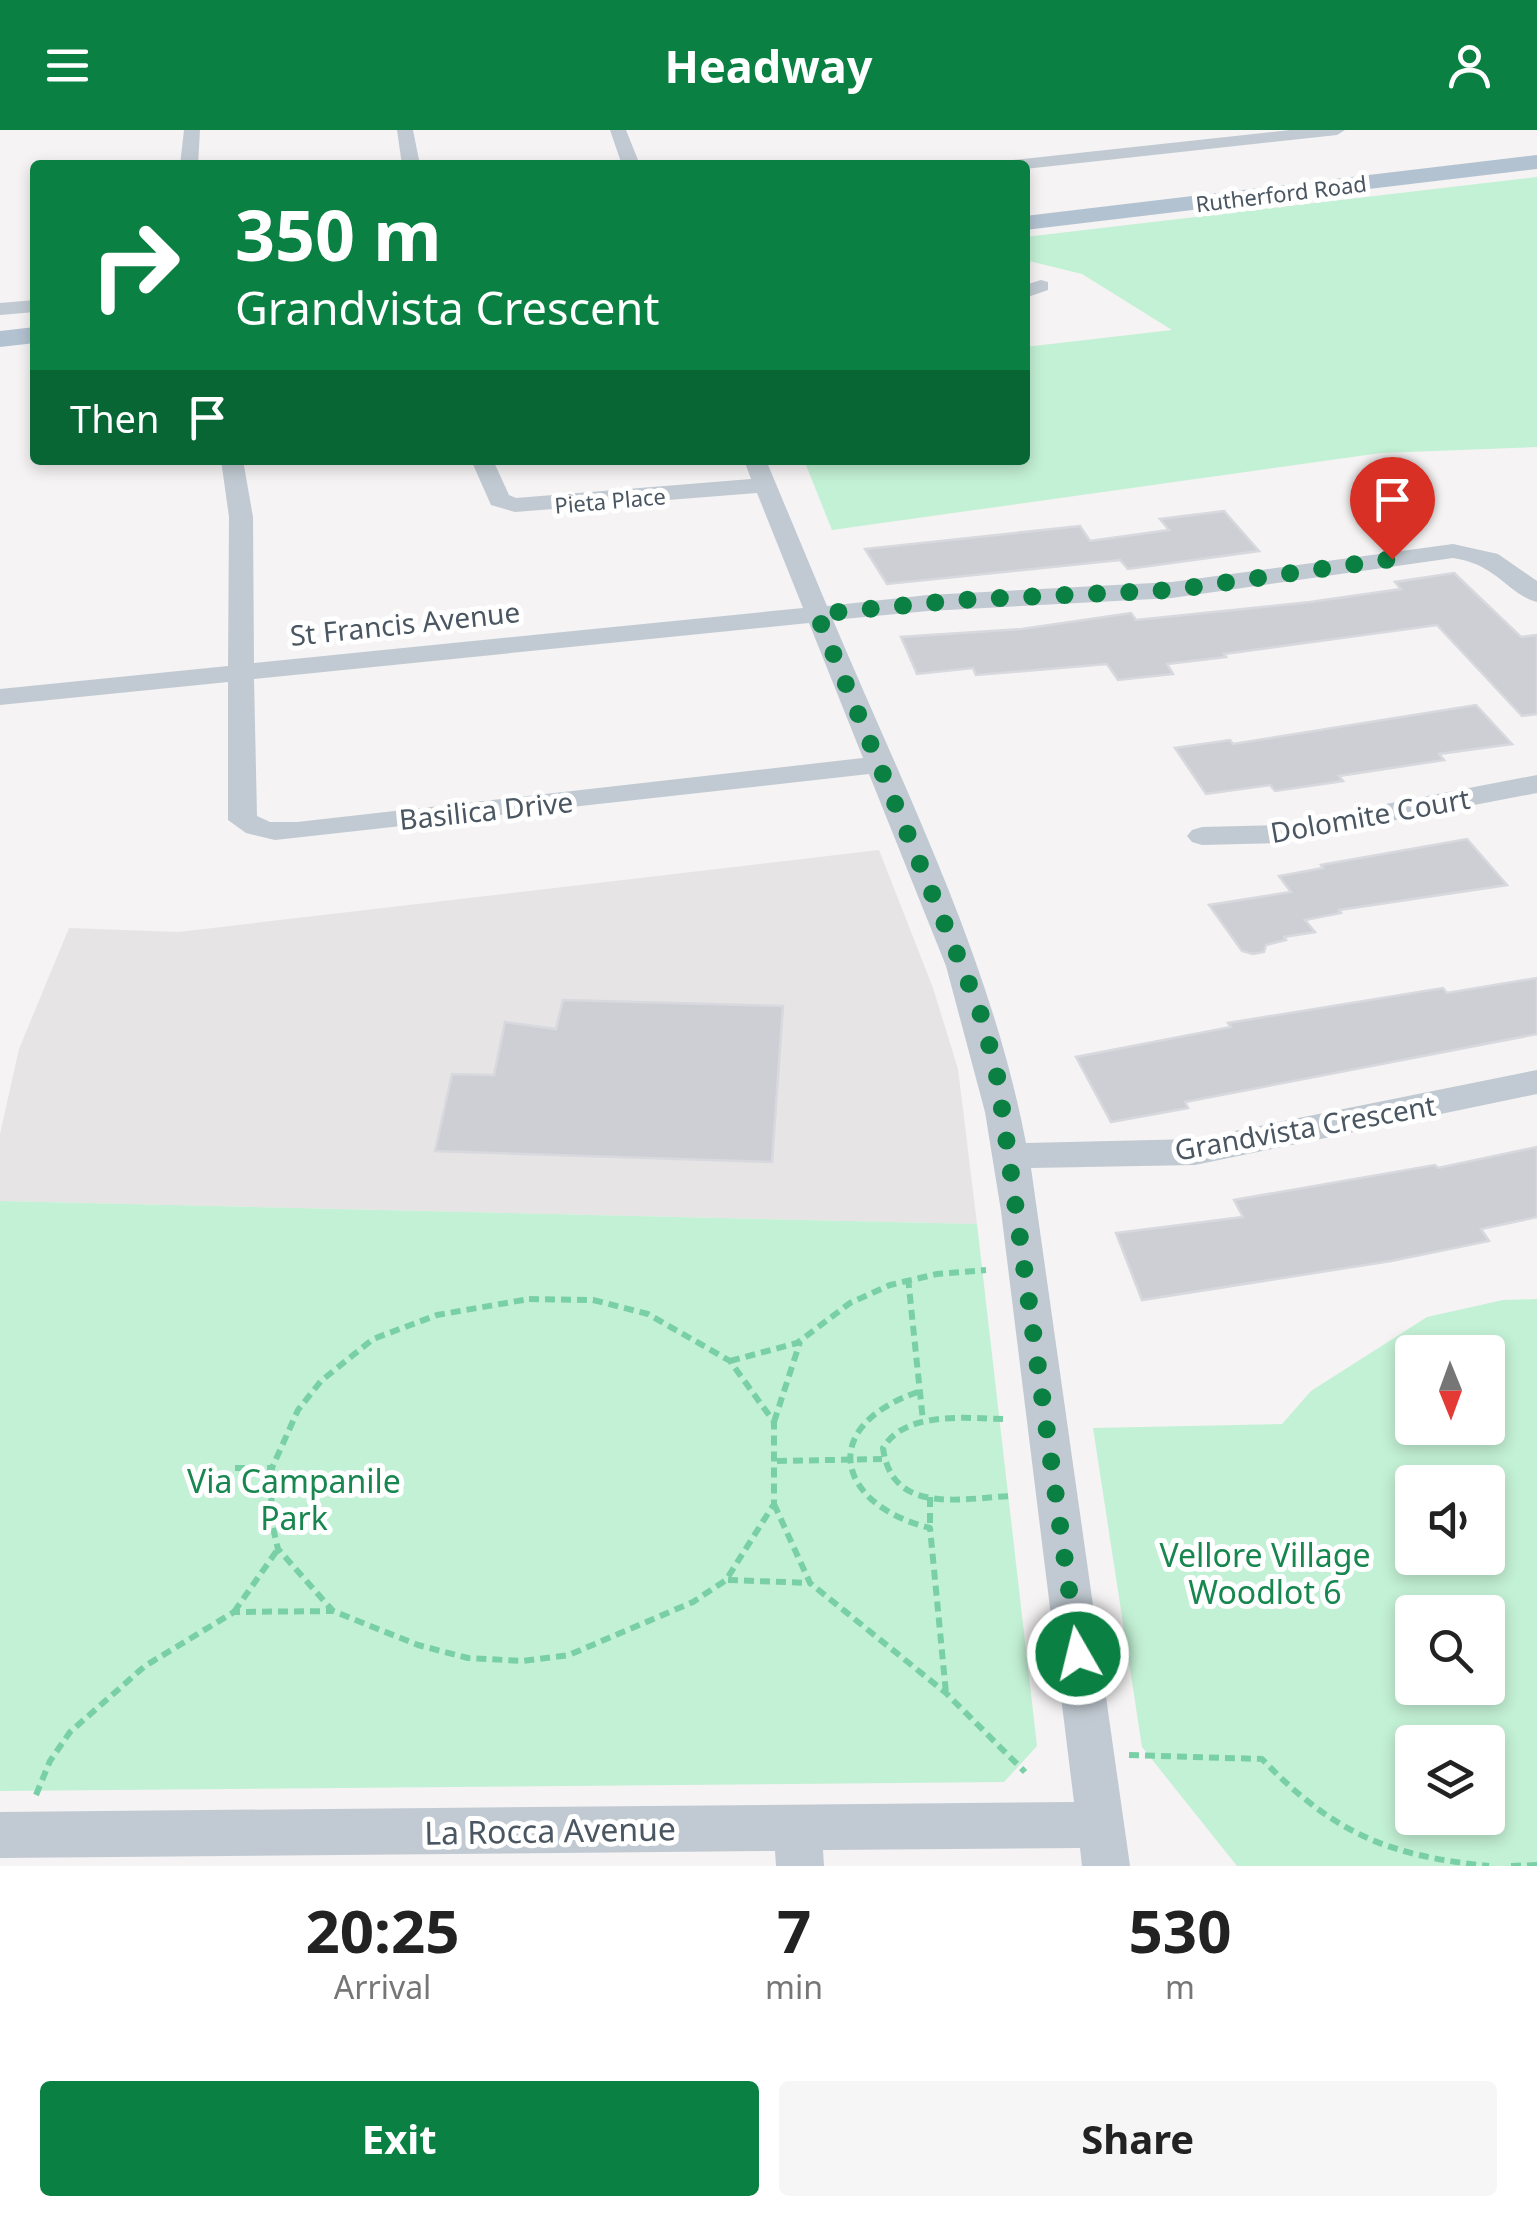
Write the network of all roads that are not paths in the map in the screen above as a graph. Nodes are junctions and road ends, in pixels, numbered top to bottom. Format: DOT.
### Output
graph roads {
  1 [pos="192,130"];
  2 [pos="406,130"];
  3 [pos="618,130"];
  4 [pos="1337,130"];
  5 [pos="189,160"];
  6 [pos="411,160"];
  7 [pos="629,160"];
  8 [pos="1537,162"];
  9 [pos="1030,163"];
  10 [pos="1030,222"];
  11 [pos="30,306"];
  12 [pos="0,309"];
  13 [pos="30,336"];
  14 [pos="0,339"];
  15 [pos="233,465"];
  16 [pos="484,465"];
  17 [pos="756,465"];
  18 [pos="764,485"];
  19 [pos="1537,594"];
  20 [pos="817,614"];
  21 [pos="240,672"];
  22 [pos="0,696"];
  23 [pos="878,765"];
  24 [pos="1537,784"];
  25 [pos="1202,836"];
  26 [pos="1537,1082"];
  27 [pos="1011,1156"];
  28 [pos="0,1835"];
  29 [pos="1103,1846"];
  30 [pos="799,1847"];
  1 -- 5 [label="street"];
  2 -- 6 [label="street"];
  3 -- 7 [label="street"];
  4 -- 9 [label="street"];
  8 -- 10 [label="main road, Rutherford Road"];
  11 -- 12 [label="street"];
  13 -- 14 [label="main road"];
  15 -- 21 [label="street"];
  16 -- 18 [label="street, Pieta Place"];
  17 -- 18 [label="street"];
  18 -- 20 [label="street"];
  19 -- 20 [label="street"];
  20 -- 21 [label="street, St Francis Avenue"];
  20 -- 23 [label="street"];
  21 -- 22 [label="street, St Francis Avenue"];
  21 -- 23 [label="street, Basilica Drive"];
  23 -- 27 [label="street"];
  24 -- 25 [label="street, Dolomite Court"];
  26 -- 27 [label="street, Grandvista Crescent"];
  27 -- 29 [label="street"];
  28 -- 30 [label="street, La Rocca Avenue"];
  29 -- 30 [label="street, La Rocca Avenue"];
}
